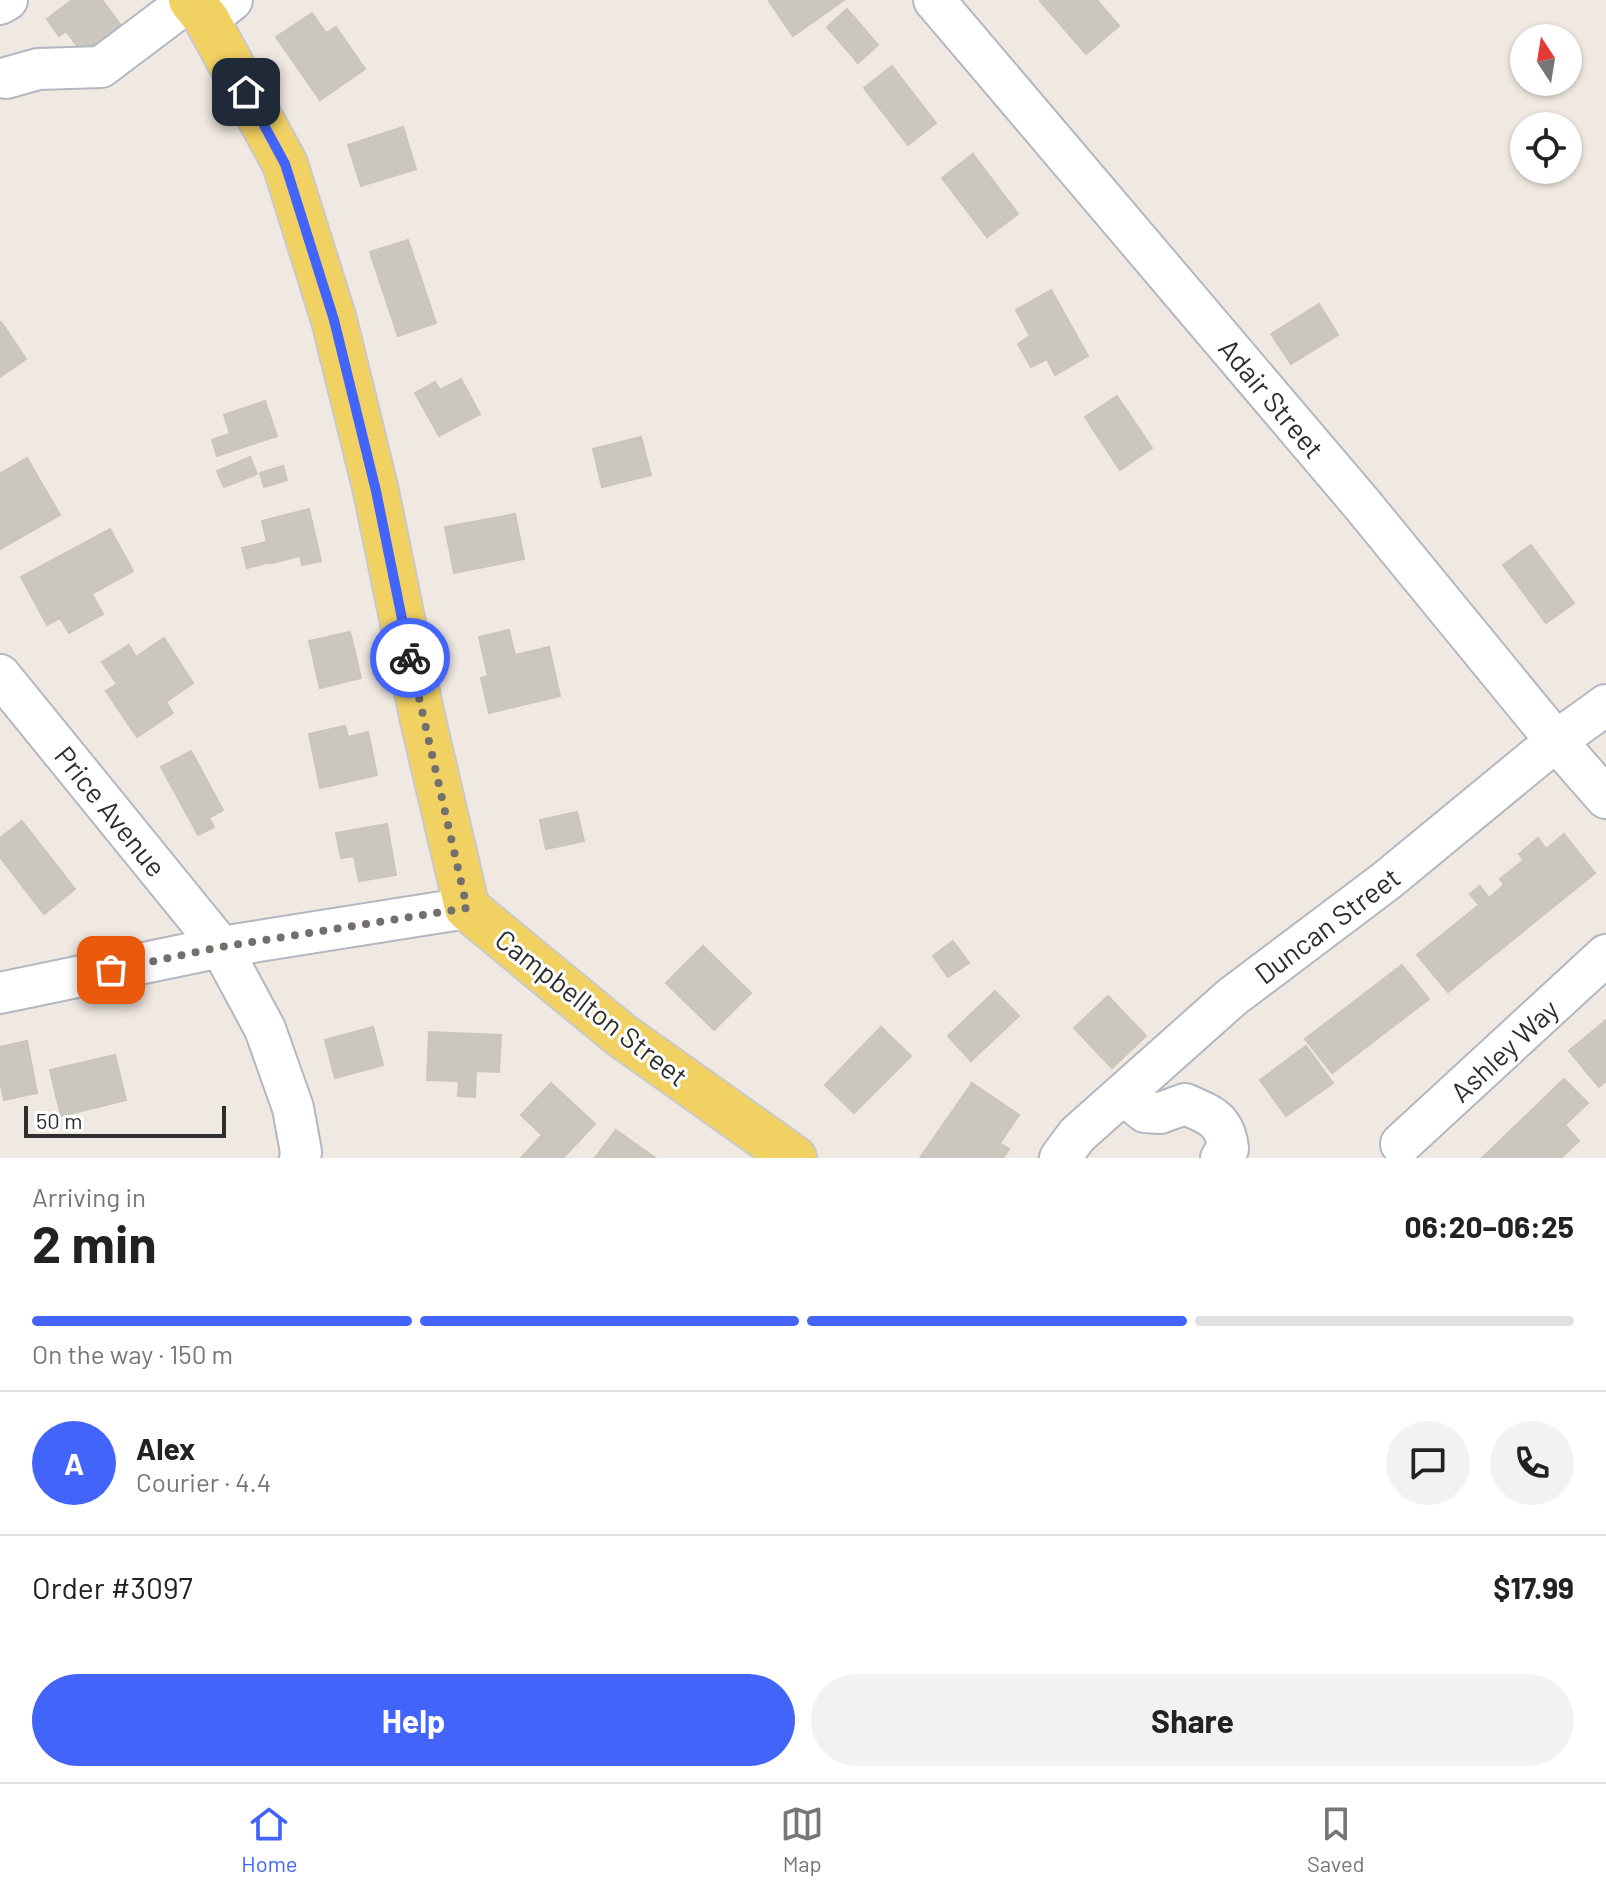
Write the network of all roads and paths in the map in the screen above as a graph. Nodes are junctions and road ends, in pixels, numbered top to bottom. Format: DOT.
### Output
graph roads {
  1 [pos="7,0"];
  2 [pos="934,0"];
  3 [pos="0,4"];
  4 [pos="205,5"];
  5 [pos="6,78"];
  6 [pos="0,675"];
  7 [pos="1606,705"];
  8 [pos="1556,741"];
  9 [pos="1606,798"];
  10 [pos="467,908"];
  11 [pos="221,947"];
  12 [pos="1606,955"];
  13 [pos="0,993"];
  14 [pos="1123,1094"];
  15 [pos="1401,1144"];
  16 [pos="300,1158"];
  17 [pos="794,1158"];
  18 [pos="1060,1158"];
  19 [pos="1221,1158"];
  1 -- 3 [label="street"];
  2 -- 8 [label="street, Adair Street"];
  4 -- 5 [label="street"];
  4 -- 10 [label="main road"];
  6 -- 11 [label="street, Price Avenue"];
  7 -- 8 [label="street, Duncan Street"];
  8 -- 9 [label="street, Adair Street"];
  8 -- 14 [label="street, Duncan Street"];
  10 -- 11 [label="street"];
  10 -- 17 [label="main road, Campbellton Street"];
  11 -- 13 [label="street"];
  11 -- 16 [label="street, Price Avenue"];
  12 -- 15 [label="street, Ashley Way"];
  14 -- 18 [label="street, Duncan Street"];
  14 -- 19 [label="street"];
}
